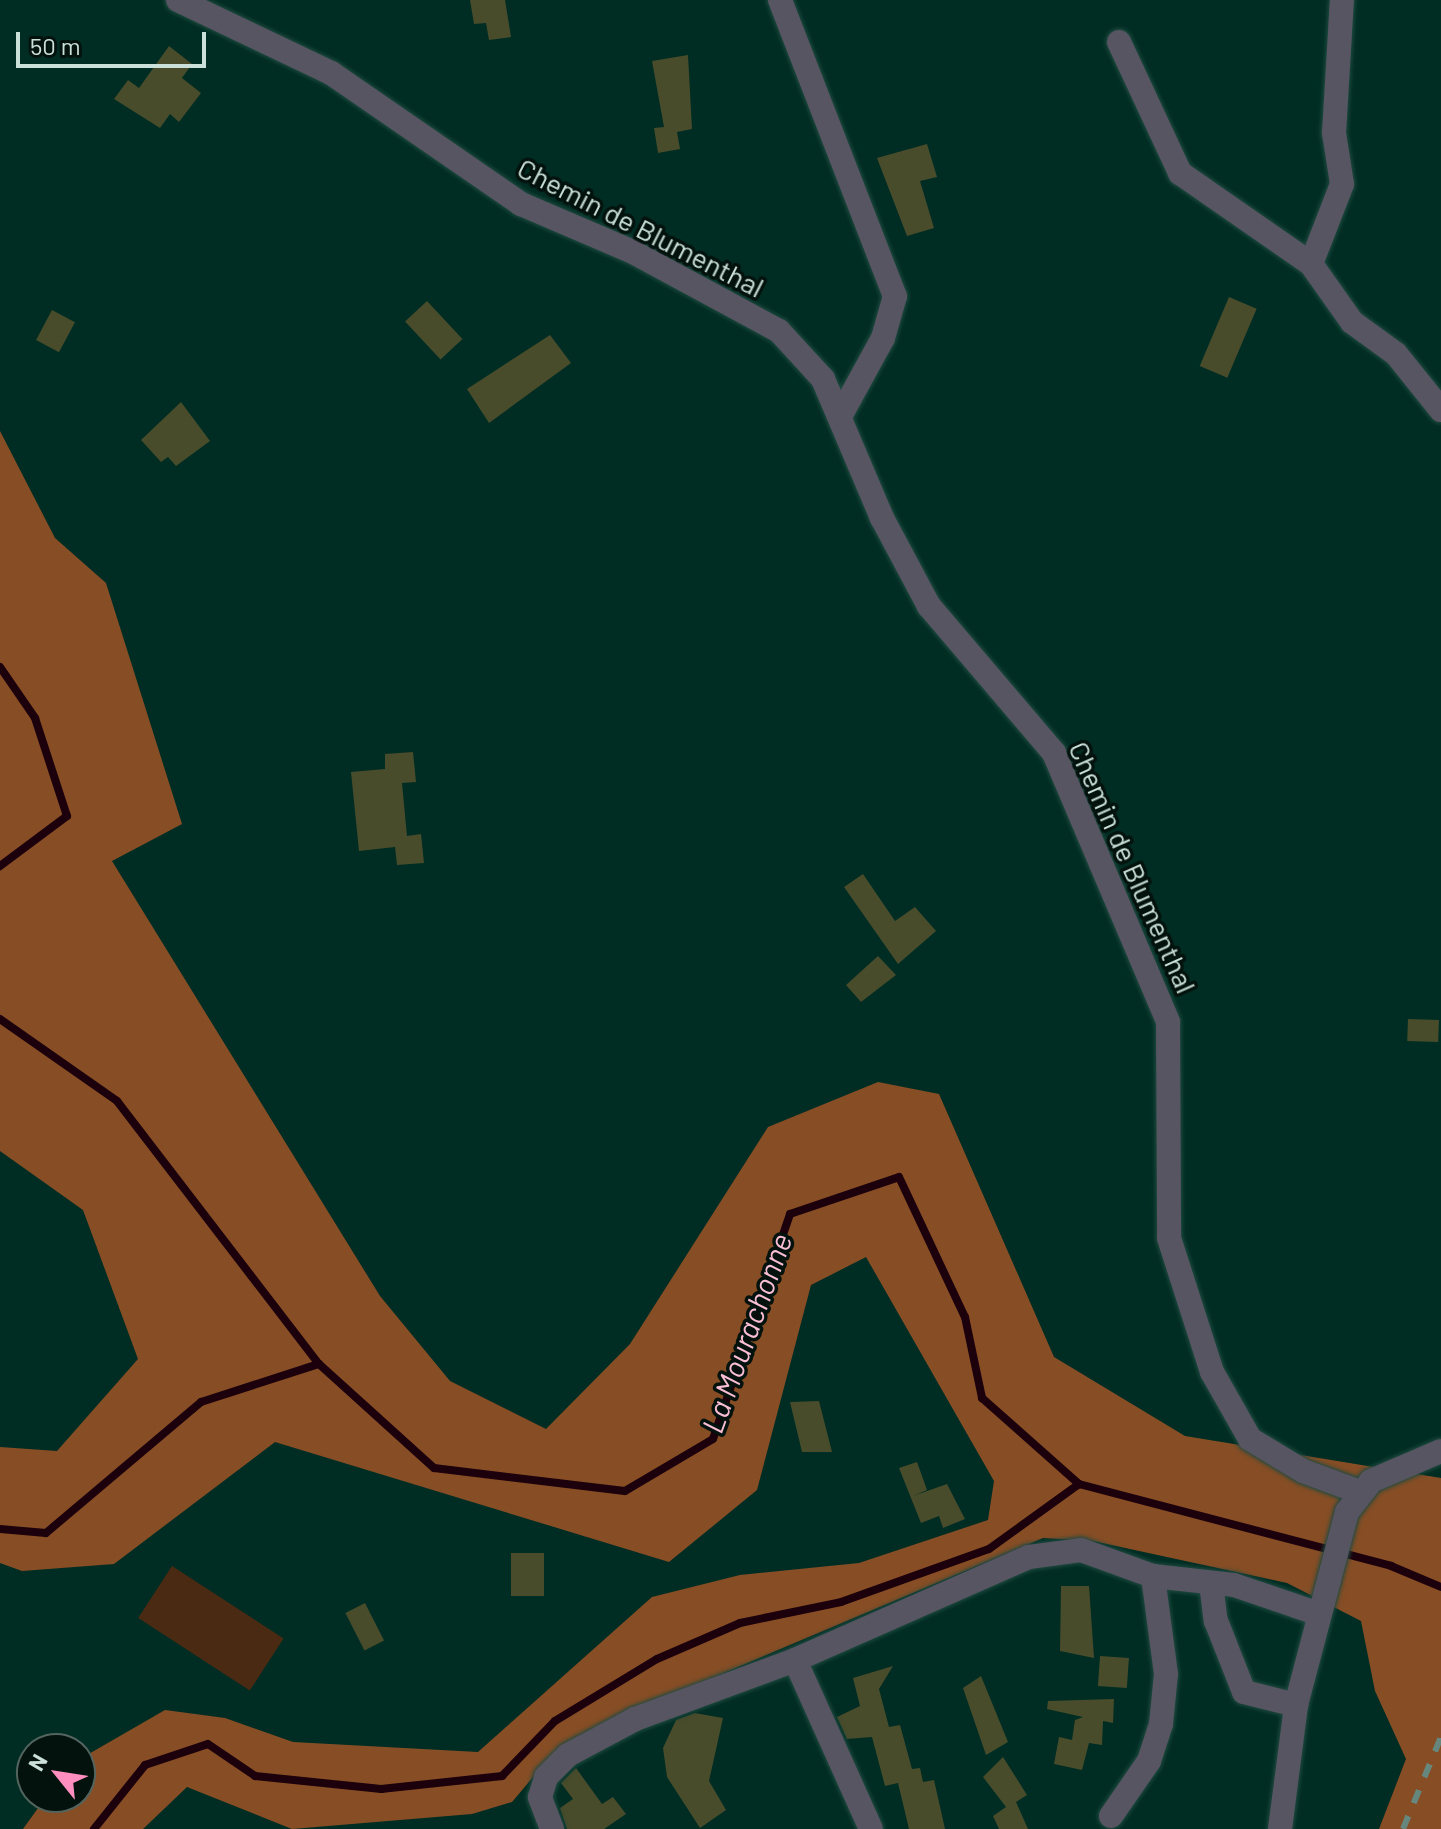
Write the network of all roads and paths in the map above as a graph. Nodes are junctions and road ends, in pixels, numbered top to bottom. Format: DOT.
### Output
graph roads {
  1 [pos="178,0"];
  2 [pos="780,0"];
  3 [pos="1342,0"];
  4 [pos="1119,42"];
  5 [pos="1311,264"];
  6 [pos="1441,410"];
  7 [pos="842,413"];
  8 [pos="1441,1451"];
  9 [pos="1352,1502"];
  10 [pos="1153,1576"];
  11 [pos="1211,1583"];
  12 [pos="1319,1614"];
  13 [pos="795,1660"];
  14 [pos="1296,1705"];
  15 [pos="1111,1816"];
  16 [pos="552,1829"];
  17 [pos="871,1829"];
  18 [pos="1280,1829"];
  1 -- 7 [label="street, Chemin de Blumenthal"];
  2 -- 7 [label="street"];
  3 -- 5 [label="street"];
  4 -- 5 [label="street"];
  5 -- 6 [label="street"];
  7 -- 9 [label="street, Chemin de Blumenthal"];
  8 -- 9 [label="street"];
  9 -- 12 [label="street"];
  10 -- 11 [label="street"];
  10 -- 13 [label="street"];
  10 -- 15 [label="street"];
  11 -- 12 [label="street"];
  11 -- 14 [label="street"];
  12 -- 14 [label="street"];
  13 -- 16 [label="street"];
  13 -- 17 [label="street"];
  14 -- 18 [label="street"];
}
